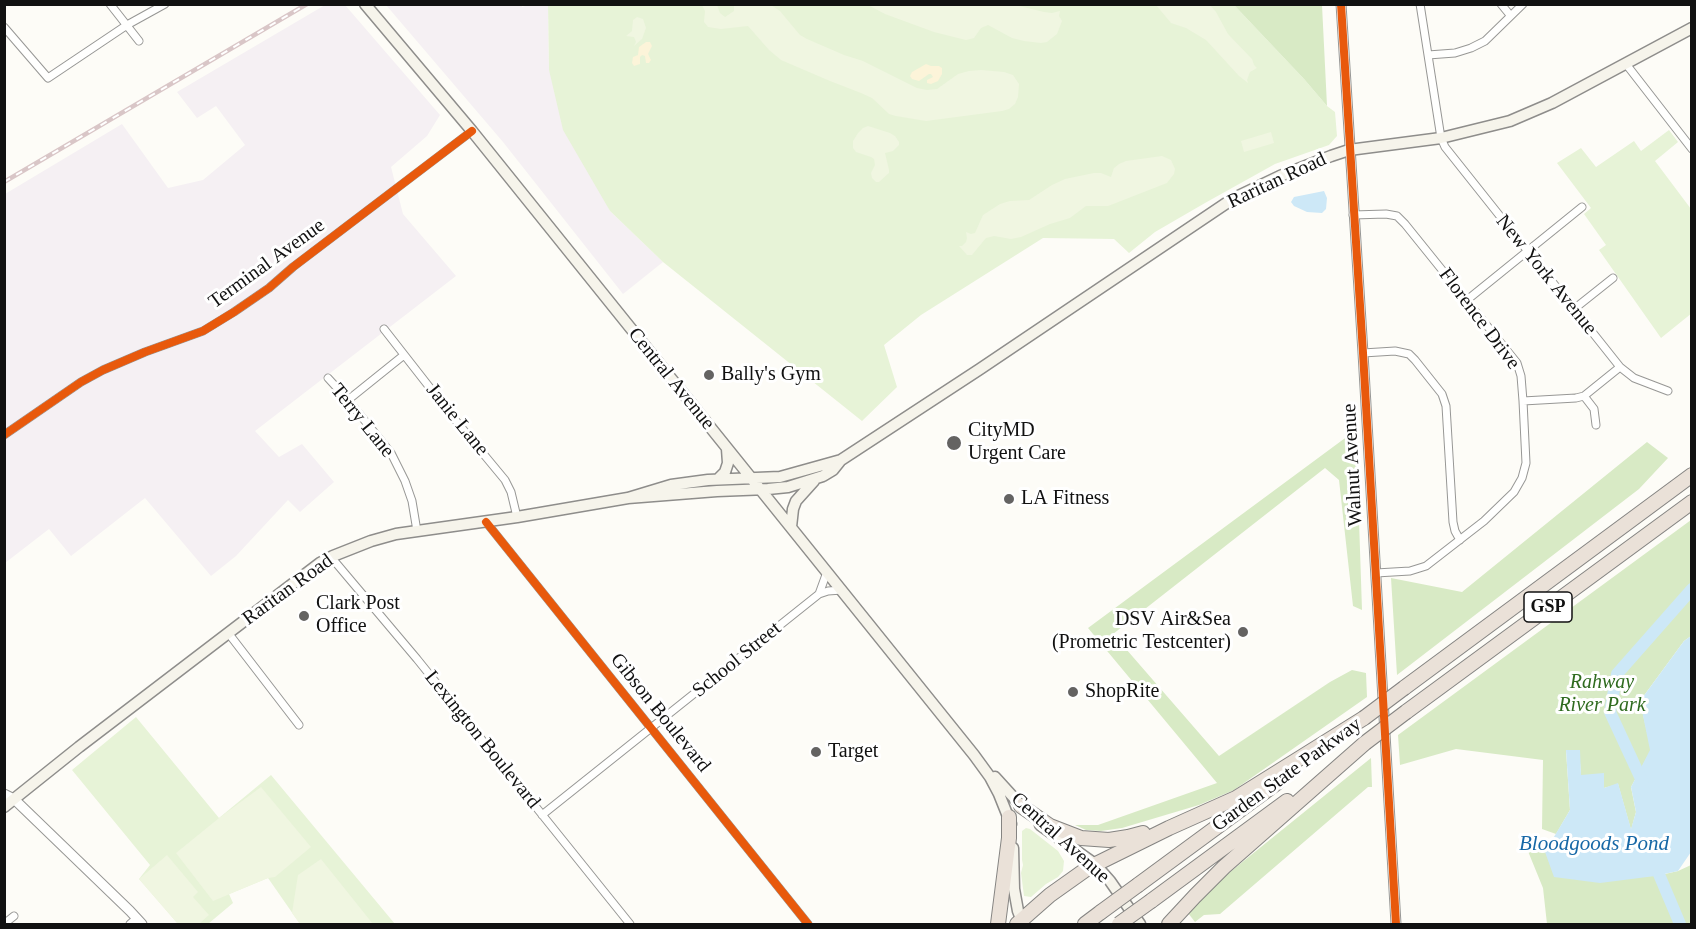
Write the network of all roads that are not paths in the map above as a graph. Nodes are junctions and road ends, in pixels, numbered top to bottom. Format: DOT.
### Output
graph roads {
  1 [pos="110,4"];
  2 [pos="165,4"];
  3 [pos="365,4"];
  4 [pos="1341,4"];
  5 [pos="1420,4"];
  6 [pos="1501,4"];
  7 [pos="1522,4"];
  8 [pos="1510,15"];
  9 [pos="127,25"];
  10 [pos="4,27"];
  11 [pos="1692,28"];
  12 [pos="139,41"];
  13 [pos="1428,55"];
  14 [pos="1626,64"];
  15 [pos="472,131"];
  16 [pos="1442,138"];
  17 [pos="1692,149"];
  18 [pos="1349,150"];
  19 [pos="1582,207"];
  20 [pos="1353,215"];
  21 [pos="1528,252"];
  22 [pos="1613,278"];
  23 [pos="1467,300"];
  24 [pos="1574,309"];
  25 [pos="384,329"];
  26 [pos="1363,353"];
  27 [pos="404,355"];
  28 [pos="1620,367"];
  29 [pos="328,378"];
  30 [pos="1668,391"];
  31 [pos="1584,396"];
  32 [pos="348,400"];
  33 [pos="1523,401"];
  34 [pos="1596,425"];
  35 [pos="4,435"];
  36 [pos="727,449"];
  37 [pos="841,460"];
  38 [pos="1692,475"];
  39 [pos="718,478"];
  40 [pos="751,478"];
  41 [pos="818,478"];
  42 [pos="760,490"];
  43 [pos="628,498"];
  44 [pos="1692,502"];
  45 [pos="517,517"];
  46 [pos="486,522"];
  47 [pos="791,527"];
  48 [pos="417,531"];
  49 [pos="1460,540"];
  50 [pos="331,557"];
  51 [pos="827,572"];
  52 [pos="1376,573"];
  53 [pos="842,591"];
  54 [pos="819,594"];
  55 [pos="228,634"];
  56 [pos="1364,718"];
  57 [pos="299,725"];
  58 [pos="651,728"];
  59 [pos="1365,743"];
  60 [pos="974,755"];
  61 [pos="9,796"];
  62 [pos="1021,806"];
  63 [pos="4,807"];
  64 [pos="542,815"];
  65 [pos="1009,818"];
  66 [pos="1169,828"];
  67 [pos="1095,864"];
  68 [pos="14,916"];
  69 [pos="136,922"];
  70 [pos="1021,923"];
  71 [pos="4,924"];
  72 [pos="630,924"];
  73 [pos="808,924"];
  74 [pos="998,924"];
  75 [pos="1085,924"];
  76 [pos="1119,924"];
  77 [pos="1140,924"];
  78 [pos="1170,924"];
  79 [pos="1396,924"];
  1 -- 9 [label="street"];
  2 -- 9 [label="street"];
  3 -- 15 [label="main road, Central Avenue"];
  4 -- 18 [label="street, Walnut Avenue"];
  5 -- 13 [label="street"];
  6 -- 8 [label="street"];
  7 -- 8 [label="street"];
  8 -- 13 [label="street"];
  9 -- 10 [label="street"];
  9 -- 12 [label="street"];
  11 -- 14 [label="main road, Raritan Road"];
  13 -- 16 [label="street"];
  14 -- 16 [label="main road, Raritan Road"];
  14 -- 17 [label="street"];
  15 -- 35 [label="street, Terminal Avenue"];
  15 -- 36 [label="main road, Central Avenue"];
  16 -- 18 [label="main road, Raritan Road"];
  16 -- 21 [label="street, New York Avenue"];
  18 -- 20 [label="street, Walnut Avenue"];
  18 -- 37 [label="main road, Raritan Road"];
  19 -- 21 [label="street"];
  20 -- 23 [label="street, Florence Drive"];
  20 -- 26 [label="street, Walnut Avenue"];
  21 -- 23 [label="street"];
  21 -- 24 [label="street, New York Avenue"];
  22 -- 24 [label="street"];
  23 -- 33 [label="street, Florence Drive"];
  24 -- 28 [label="street, New York Avenue"];
  25 -- 27 [label="street, Janie Lane"];
  26 -- 49 [label="street"];
  26 -- 52 [label="street, Walnut Avenue"];
  27 -- 32 [label="street"];
  27 -- 45 [label="street, Janie Lane"];
  28 -- 30 [label="street, New York Avenue"];
  28 -- 31 [label="street"];
  29 -- 32 [label="street, Terry Lane"];
  31 -- 33 [label="street"];
  31 -- 34 [label="street"];
  32 -- 48 [label="street, Terry Lane"];
  33 -- 49 [label="street, Florence Drive"];
  36 -- 39 [label="main road"];
  36 -- 40 [label="main road, Central Avenue"];
  37 -- 40 [label="main road, Raritan Road"];
  37 -- 41 [label="main road, Raritan Road"];
  38 -- 56 [label="highway, Garden State Parkway / GSP, bridge"];
  39 -- 40 [label="main road, Raritan Road"];
  39 -- 43 [label="main road, Raritan Road"];
  40 -- 42 [label="main road, Central Avenue"];
  41 -- 42 [label="main road, Raritan Road"];
  41 -- 47 [label="main road"];
  42 -- 43 [label="main road, Raritan Road"];
  42 -- 47 [label="main road, Central Avenue"];
  43 -- 45 [label="main road, Raritan Road"];
  44 -- 59 [label="highway, Garden State Parkway / GSP, bridge"];
  45 -- 46 [label="main road, Raritan Road"];
  46 -- 48 [label="main road, Raritan Road"];
  46 -- 58 [label="street, Gibson Boulevard"];
  47 -- 51 [label="main road, Central Avenue"];
  48 -- 50 [label="main road, Raritan Road"];
  49 -- 52 [label="street, Florence Drive"];
  50 -- 55 [label="main road, Raritan Road"];
  50 -- 64 [label="street, Lexington Boulevard"];
  51 -- 53 [label="main road, Central Avenue"];
  51 -- 54 [label="street"];
  52 -- 79 [label="street, Walnut Avenue"];
  53 -- 54 [label="street"];
  53 -- 60 [label="main road, Central Avenue"];
  54 -- 58 [label="street, School Street"];
  55 -- 57 [label="street"];
  55 -- 61 [label="main road, Raritan Road"];
  56 -- 66 [label="highway"];
  56 -- 75 [label="highway, Garden State Parkway / GSP, bridge"];
  58 -- 64 [label="street, School Street"];
  58 -- 73 [label="street, Gibson Boulevard"];
  59 -- 76 [label="highway, Garden State Parkway / GSP, bridge"];
  59 -- 78 [label="highway"];
  60 -- 62 [label="main road, Central Avenue"];
  60 -- 65 [label="main road, Central Avenue"];
  61 -- 63 [label="main road, Raritan Road"];
  61 -- 69 [label="street"];
  62 -- 66 [label="highway"];
  62 -- 67 [label="main road, Central Avenue"];
  64 -- 72 [label="street, Lexington Boulevard"];
  65 -- 70 [label="main road, Central Avenue"];
  65 -- 74 [label="highway"];
  66 -- 67 [label="highway"];
  67 -- 70 [label="highway"];
  67 -- 77 [label="main road, Central Avenue"];
  68 -- 71 [label="street"];
}
